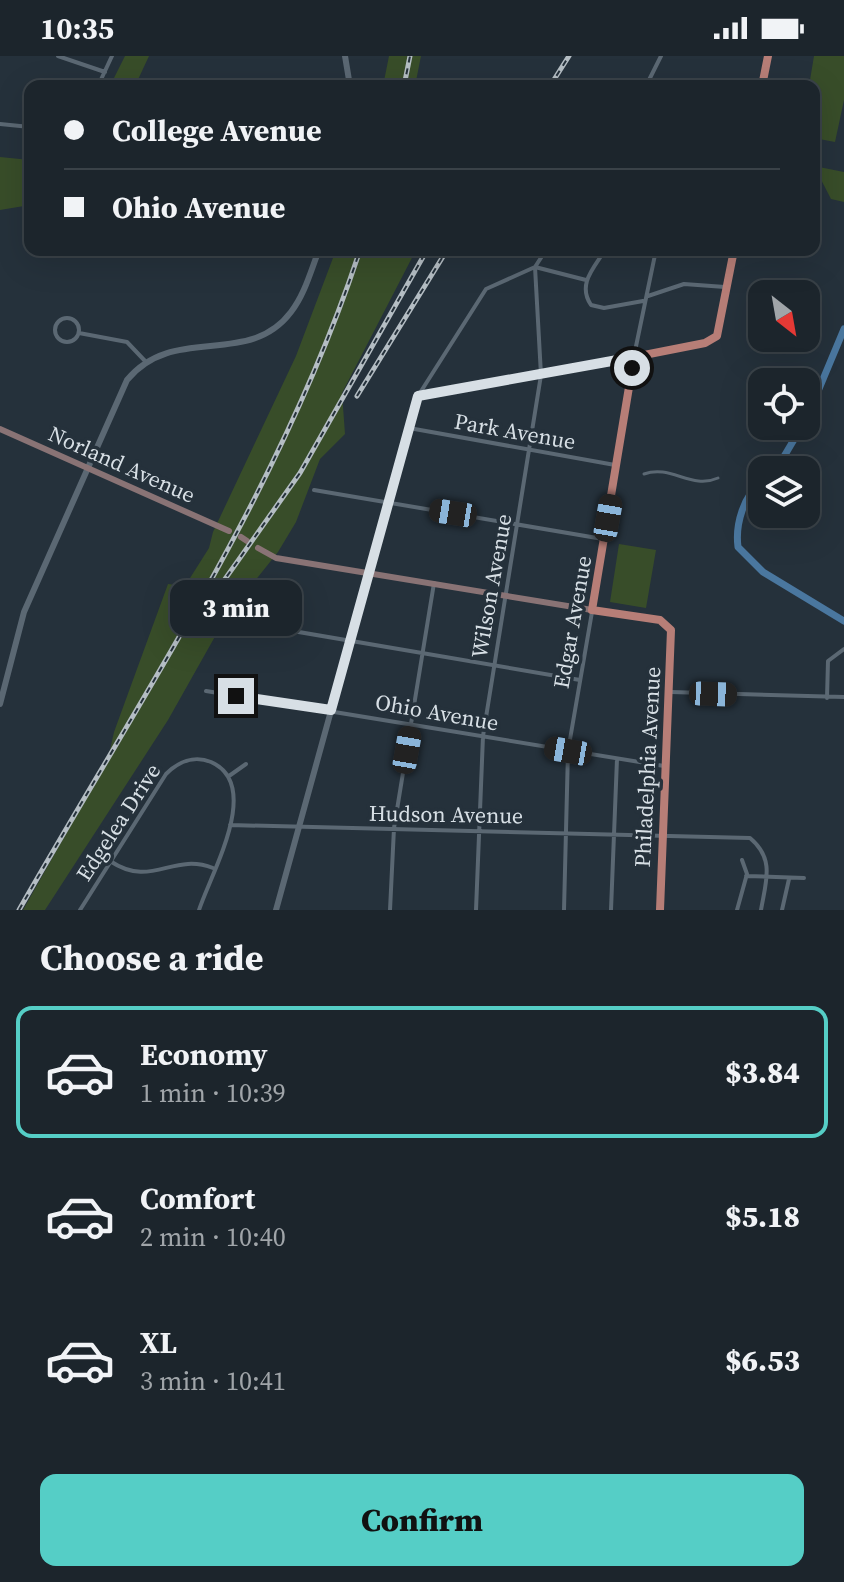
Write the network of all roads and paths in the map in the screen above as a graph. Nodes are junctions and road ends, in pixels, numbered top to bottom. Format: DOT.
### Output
graph roads {
  1 [pos="58,56"];
  2 [pos="112,56"];
  3 [pos="345,56"];
  4 [pos="661,56"];
  5 [pos="768,56"];
  6 [pos="105,72"];
  7 [pos="101,80"];
  8 [pos="349,80"];
  9 [pos="649,80"];
  10 [pos="763,80"];
  11 [pos="0,124"];
  12 [pos="24,126"];
  13 [pos="317,256"];
  14 [pos="542,256"];
  15 [pos="601,256"];
  16 [pos="655,256"];
  17 [pos="733,256"];
  18 [pos="535,267"];
  19 [pos="586,280"];
  20 [pos="727,288"];
  21 [pos="648,296"];
  22 [pos="643,301"];
  23 [pos="79,333"];
  24 [pos="634,357"];
  25 [pos="146,362"];
  26 [pos="541,375"];
  27 [pos="418,396"];
  28 [pos="409,428"];
  29 [pos="0,429"];
  30 [pos="528,450"];
  31 [pos="616,465"];
  32 [pos="86,468"];
  33 [pos="644,474"];
  34 [pos="718,478"];
  35 [pos="314,490"];
  36 [pos="388,503"];
  37 [pos="518,523"];
  38 [pos="229,531"];
  39 [pos="604,539"];
  40 [pos="258,548"];
  41 [pos="369,573"];
  42 [pos="434,583"];
  43 [pos="506,595"];
  44 [pos="592,610"];
  45 [pos="246,623"];
  46 [pos="349,641"];
  47 [pos="844,649"];
  48 [pos="422,654"];
  49 [pos="493,666"];
  50 [pos="580,680"];
  51 [pos="206,691"];
  52 [pos="668,692"];
  53 [pos="844,697"];
  54 [pos="827,698"];
  55 [pos="0,704"];
  56 [pos="331,710"];
  57 [pos="411,724"];
  58 [pos="483,736"];
  59 [pos="568,751"];
  60 [pos="617,759"];
  61 [pos="246,764"];
  62 [pos="664,766"];
  63 [pos="229,776"];
  64 [pos="230,825"];
  65 [pos="298,827"];
  66 [pos="394,828"];
  67 [pos="478,832"];
  68 [pos="566,832"];
  69 [pos="614,834"];
  70 [pos="660,836"];
  71 [pos="742,860"];
  72 [pos="110,861"];
  73 [pos="214,868"];
  74 [pos="746,876"];
  75 [pos="767,877"];
  76 [pos="804,878"];
  77 [pos="789,879"];
  78 [pos="80,910"];
  79 [pos="199,910"];
  80 [pos="276,910"];
  81 [pos="390,910"];
  82 [pos="476,910"];
  83 [pos="564,910"];
  84 [pos="611,910"];
  85 [pos="660,910"];
  86 [pos="737,910"];
  87 [pos="761,910"];
  88 [pos="782,910"];
  1 -- 6 [label="street"];
  2 -- 6 [label="street"];
  3 -- 8 [label="street"];
  4 -- 9 [label="street"];
  5 -- 10 [label="main road"];
  6 -- 7 [label="street"];
  11 -- 12 [label="street"];
  13 -- 25 [label="street"];
  14 -- 18 [label="street"];
  15 -- 19 [label="street"];
  16 -- 21 [label="street"];
  17 -- 20 [label="main road"];
  18 -- 19 [label="street"];
  18 -- 26 [label="street, Wilson Avenue"];
  18 -- 27 [label="street"];
  19 -- 22 [label="street"];
  20 -- 21 [label="street"];
  20 -- 24 [label="main road"];
  21 -- 22 [label="street"];
  22 -- 24 [label="street, Edgar Avenue"];
  23 -- 23 [label="street"];
  23 -- 25 [label="street"];
  24 -- 26 [label="street"];
  24 -- 31 [label="main road, Edgar Avenue"];
  25 -- 32 [label="street"];
  26 -- 27 [label="street"];
  26 -- 30 [label="street, Wilson Avenue"];
  27 -- 28 [label="street"];
  28 -- 30 [label="street, Park Avenue"];
  28 -- 36 [label="street"];
  29 -- 32 [label="main road, Norland Avenue"];
  30 -- 31 [label="street, Park Avenue"];
  30 -- 37 [label="street, Wilson Avenue"];
  31 -- 39 [label="main road, Edgar Avenue"];
  32 -- 38 [label="main road, Norland Avenue"];
  32 -- 55 [label="street"];
  33 -- 34 [label="street"];
  35 -- 36 [label="street"];
  36 -- 37 [label="street"];
  36 -- 41 [label="street"];
  37 -- 39 [label="street"];
  37 -- 43 [label="street, Wilson Avenue"];
  39 -- 44 [label="main road, Edgar Avenue"];
  40 -- 41 [label="main road"];
  41 -- 42 [label="main road"];
  41 -- 46 [label="street"];
  42 -- 43 [label="main road"];
  42 -- 48 [label="street"];
  43 -- 44 [label="main road"];
  43 -- 49 [label="street, Wilson Avenue"];
  44 -- 50 [label="street, Edgar Avenue"];
  44 -- 52 [label="main road, Philadelphia Avenue"];
  45 -- 46 [label="street"];
  46 -- 48 [label="street"];
  46 -- 56 [label="street"];
  47 -- 54 [label="street"];
  48 -- 49 [label="street"];
  48 -- 57 [label="street"];
  49 -- 50 [label="street"];
  49 -- 58 [label="street, Wilson Avenue"];
  50 -- 59 [label="street, Edgar Avenue"];
  51 -- 56 [label="street, Ohio Avenue"];
  52 -- 54 [label="street"];
  52 -- 62 [label="main road, Philadelphia Avenue"];
  53 -- 54 [label="street"];
  56 -- 57 [label="street, Ohio Avenue"];
  56 -- 65 [label="street"];
  57 -- 58 [label="street, Ohio Avenue"];
  57 -- 66 [label="street"];
  58 -- 59 [label="street, Ohio Avenue"];
  58 -- 67 [label="street, Wilson Avenue"];
  59 -- 60 [label="street, Ohio Avenue"];
  59 -- 68 [label="street, Edgar Avenue"];
  60 -- 62 [label="street, Ohio Avenue"];
  60 -- 69 [label="street"];
  61 -- 63 [label="street"];
  62 -- 70 [label="main road, Philadelphia Avenue"];
  63 -- 64 [label="street"];
  63 -- 72 [label="street, Edgelea Drive"];
  64 -- 65 [label="street, Hudson Avenue"];
  64 -- 73 [label="street"];
  65 -- 66 [label="street, Hudson Avenue"];
  65 -- 80 [label="street"];
  66 -- 67 [label="street, Hudson Avenue"];
  66 -- 81 [label="street"];
  67 -- 68 [label="street, Hudson Avenue"];
  67 -- 82 [label="street, Wilson Avenue"];
  68 -- 69 [label="street, Hudson Avenue"];
  68 -- 83 [label="street, Edgar Avenue"];
  69 -- 70 [label="street, Hudson Avenue"];
  69 -- 84 [label="street"];
  70 -- 75 [label="street, Hudson Avenue"];
  70 -- 85 [label="main road, Philadelphia Avenue"];
  71 -- 74 [label="street"];
  72 -- 73 [label="street"];
  72 -- 78 [label="street, Edgelea Drive"];
  73 -- 79 [label="street"];
  74 -- 75 [label="street"];
  74 -- 86 [label="street"];
  75 -- 77 [label="street"];
  75 -- 87 [label="street"];
  76 -- 77 [label="street"];
  77 -- 88 [label="street"];
}
